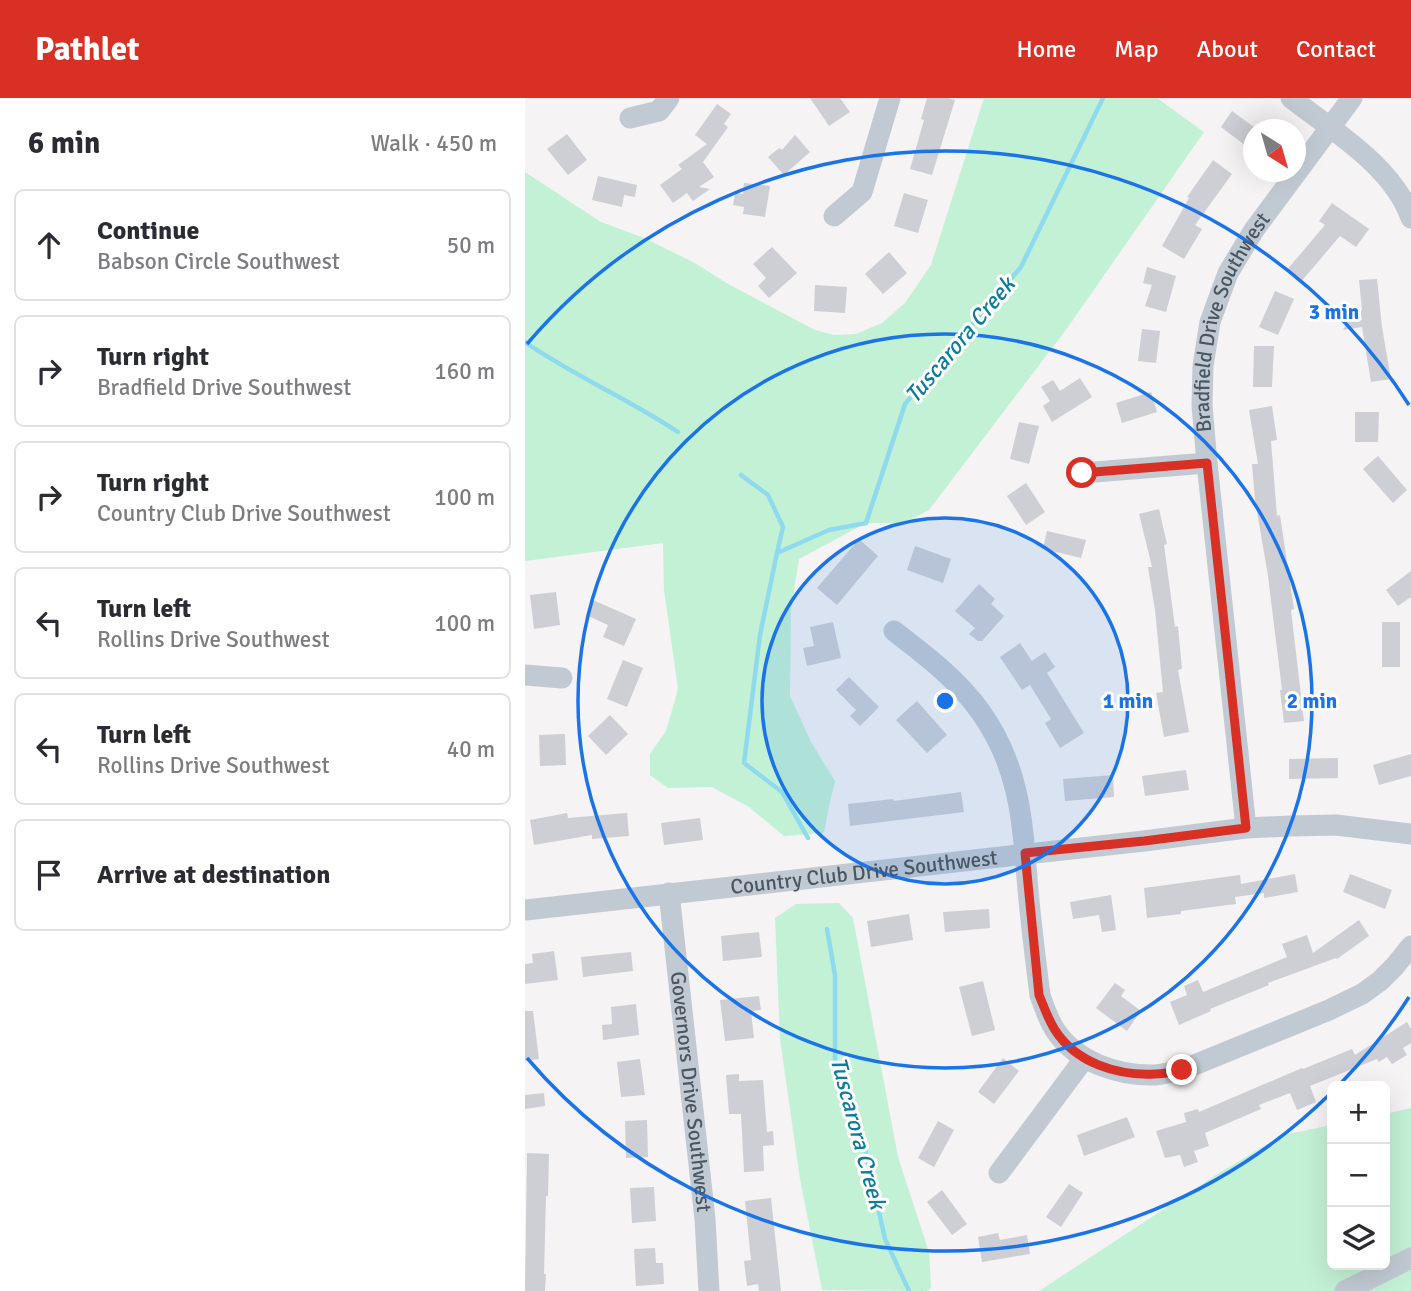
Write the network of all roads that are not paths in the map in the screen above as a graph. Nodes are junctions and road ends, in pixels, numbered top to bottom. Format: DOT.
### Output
graph roads {
  1 [pos="669,98"];
  2 [pos="890,98"];
  3 [pos="1291,98"];
  4 [pos="1352,98"];
  5 [pos="630,118"];
  6 [pos="1330,128"];
  7 [pos="834,216"];
  8 [pos="1411,218"];
  9 [pos="1207,463"];
  10 [pos="1082,473"];
  11 [pos="894,631"];
  12 [pos="525,676"];
  13 [pos="562,678"];
  14 [pos="1246,828"];
  15 [pos="1411,834"];
  16 [pos="1025,853"];
  17 [pos="669,893"];
  18 [pos="525,910"];
  19 [pos="1411,946"];
  20 [pos="1084,1059"];
  21 [pos="999,1173"];
  22 [pos="1411,1258"];
  23 [pos="709,1291"];
  24 [pos="1345,1291"];
  1 -- 5 [label="street"];
  2 -- 7 [label="street"];
  3 -- 6 [label="street"];
  4 -- 6 [label="street, Bradfield Drive Southwest"];
  6 -- 8 [label="street"];
  6 -- 9 [label="street, Bradfield Drive Southwest"];
  9 -- 10 [label="street"];
  9 -- 14 [label="street, Bradfield Drive Southwest"];
  11 -- 16 [label="street"];
  12 -- 13 [label="street"];
  14 -- 15 [label="street, Country Club Drive Southwest"];
  14 -- 16 [label="street, Country Club Drive Southwest"];
  16 -- 17 [label="street, Country Club Drive Southwest"];
  16 -- 20 [label="street"];
  17 -- 18 [label="street, Country Club Drive Southwest"];
  17 -- 23 [label="street, Governors Drive Southwest"];
  19 -- 20 [label="street"];
  20 -- 21 [label="street"];
  22 -- 24 [label="street"];
}
